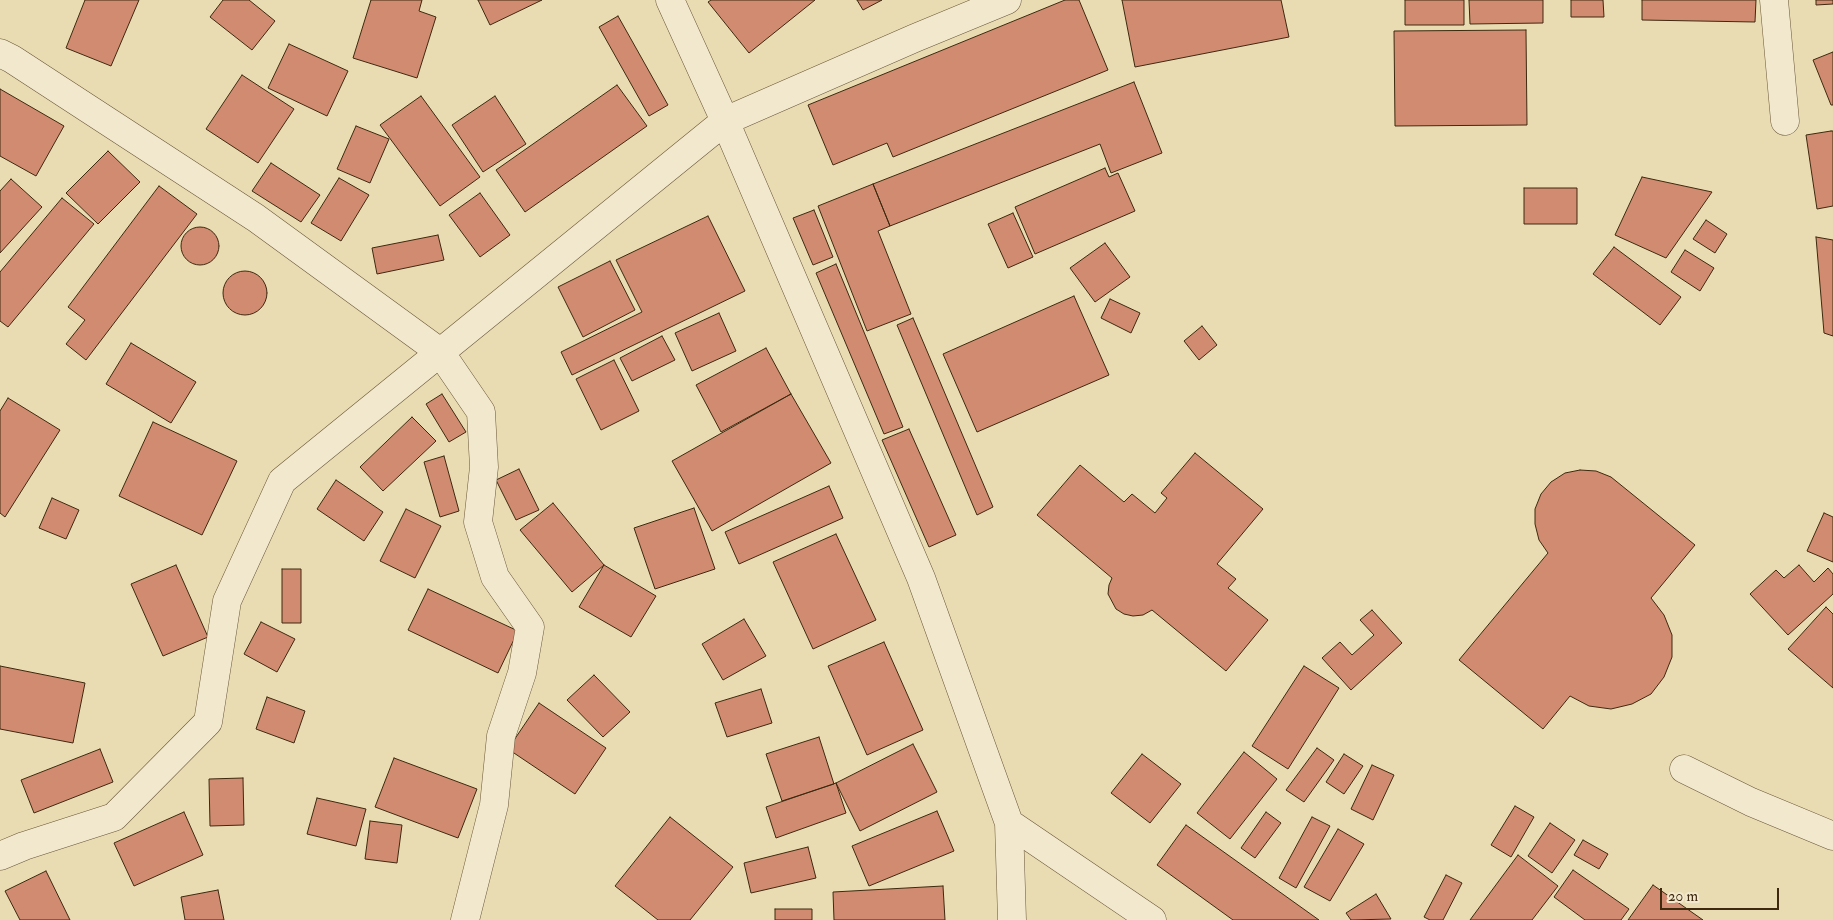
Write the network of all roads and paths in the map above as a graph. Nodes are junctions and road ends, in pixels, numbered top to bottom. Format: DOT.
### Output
graph roads {
  1 [pos="670,0"];
  2 [pos="1007,0"];
  3 [pos="1774,0"];
  4 [pos="0,53"];
  5 [pos="725,121"];
  6 [pos="1785,121"];
  7 [pos="440,352"];
  8 [pos="1684,769"];
  9 [pos="1010,822"];
  10 [pos="1833,836"];
  11 [pos="0,856"];
  12 [pos="465,920"];
  13 [pos="1012,920"];
  14 [pos="1152,920"];
  1 -- 5 [label="street"];
  2 -- 5 [label="street"];
  3 -- 6 [label="street"];
  4 -- 7 [label="street"];
  5 -- 7 [label="street"];
  5 -- 9 [label="street"];
  7 -- 11 [label="street"];
  7 -- 12 [label="street"];
  8 -- 10 [label="street"];
  9 -- 13 [label="street"];
  9 -- 14 [label="street"];
}
